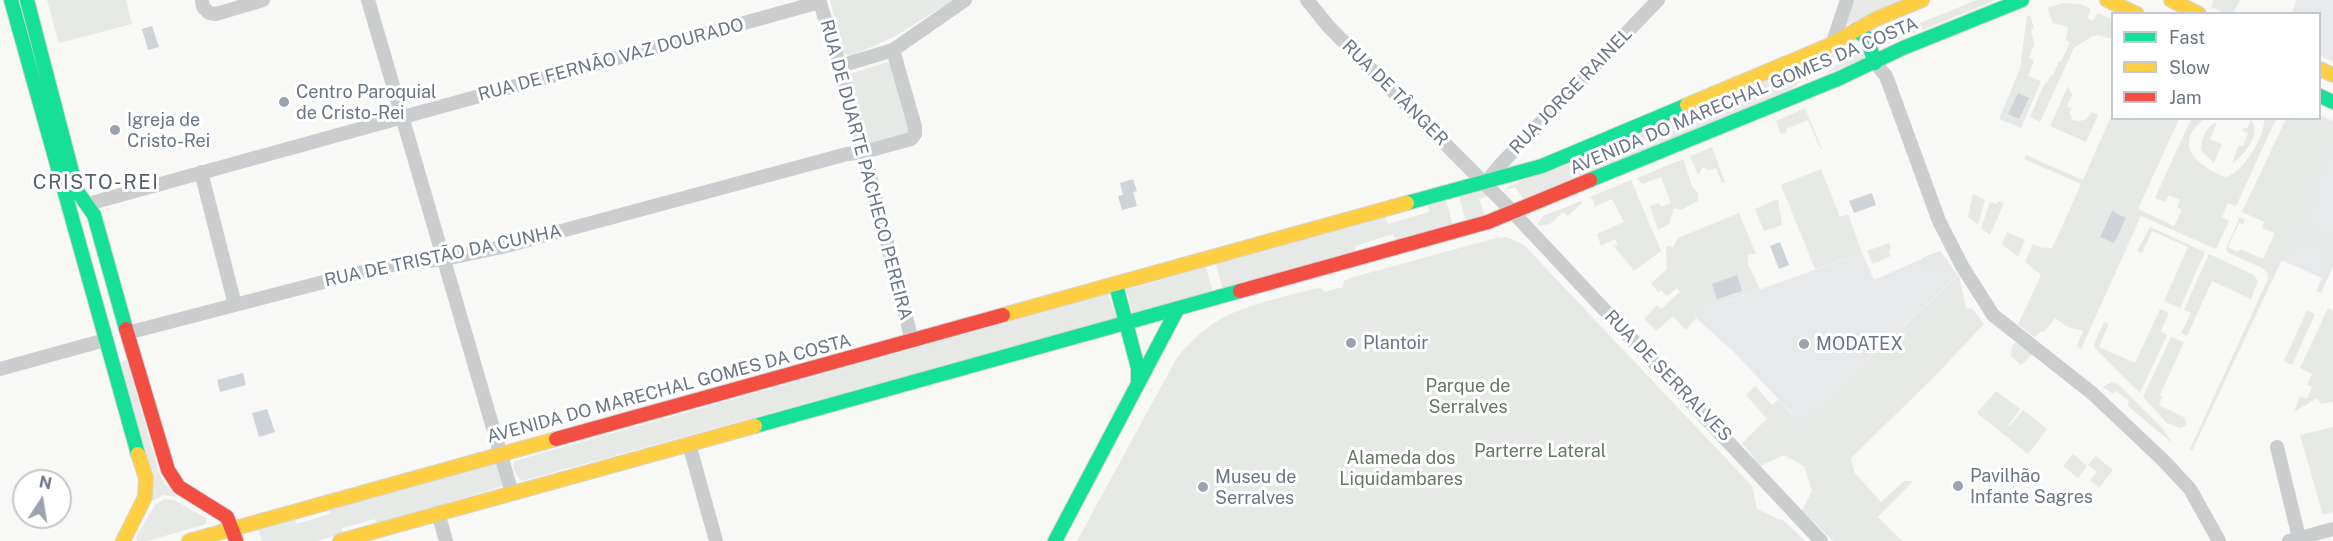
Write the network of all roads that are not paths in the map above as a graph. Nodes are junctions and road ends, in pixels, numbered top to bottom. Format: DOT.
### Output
graph roads {
  1 [pos="11,0"];
  2 [pos="27,0"];
  3 [pos="202,0"];
  4 [pos="263,0"];
  5 [pos="368,0"];
  6 [pos="965,0"];
  7 [pos="1307,0"];
  8 [pos="1658,0"];
  9 [pos="1847,0"];
  10 [pos="1922,0"];
  11 [pos="2022,0"];
  12 [pos="2107,0"];
  13 [pos="2171,0"];
  14 [pos="819,1"];
  15 [pos="2132,12"];
  16 [pos="2195,12"];
  17 [pos="1856,30"];
  18 [pos="1833,42"];
  19 [pos="893,50"];
  20 [pos="1875,63"];
  21 [pos="840,66"];
  22 [pos="402,117"];
  23 [pos="864,152"];
  24 [pos="201,172"];
  25 [pos="1485,183"];
  26 [pos="88,204"];
  27 [pos="68,209"];
  28 [pos="1513,213"];
  29 [pos="445,259"];
  30 [pos="1116,285"];
  31 [pos="235,305"];
  32 [pos="1178,308"];
  33 [pos="1126,323"];
  34 [pos="127,333"];
  35 [pos="105,340"];
  36 [pos="912,341"];
  37 [pos="0,369"];
  38 [pos="1138,381"];
  39 [pos="689,444"];
  40 [pos="2277,447"];
  41 [pos="501,455"];
  42 [pos="512,493"];
  43 [pos="438,513"];
  44 [pos="2333,530"];
  45 [pos="234,535"];
  46 [pos="2294,539"];
  47 [pos="123,541"];
  48 [pos="189,541"];
  49 [pos="340,541"];
  50 [pos="446,541"];
  51 [pos="716,541"];
  52 [pos="1055,541"];
  53 [pos="1821,541"];
  54 [pos="2218,541"];
  1 -- 27 [label="main road"];
  2 -- 26 [label="main road"];
  3 -- 4 [label="street"];
  5 -- 22 [label="street"];
  6 -- 19 [label="street"];
  7 -- 25 [label="street, RUA DE TÂNGER"];
  8 -- 25 [label="street, RUA JORGE RAINEL"];
  9 -- 18 [label="street, AVENIDA DO MARECHAL GOMES DA COSTA"];
  10 -- 17 [label="main road, AVENIDA DO MARECHAL GOMES DA COSTA"];
  11 -- 20 [label="main road, AVENIDA DO MARECHAL GOMES DA COSTA"];
  12 -- 15 [label="main road"];
  13 -- 16 [label="main road"];
  14 -- 21 [label="street, RUA DE DUARTE PACHECO PEREIRA"];
  14 -- 22 [label="street, RUA DE FERNÃO VAZ DOURADO"];
  17 -- 18 [label="main road, AVENIDA DO MARECHAL GOMES DA COSTA"];
  17 -- 20 [label="main road"];
  18 -- 25 [label="main road, AVENIDA DO MARECHAL GOMES DA COSTA"];
  19 -- 21 [label="street"];
  19 -- 23 [label="street, RUA DE TRISTÃO DA CUNHA"];
  20 -- 28 [label="main road, AVENIDA DO MARECHAL GOMES DA COSTA"];
  20 -- 54 [label="street"];
  21 -- 23 [label="street, RUA DE DUARTE PACHECO PEREIRA"];
  22 -- 24 [label="street, RUA DE FERNÃO VAZ DOURADO"];
  22 -- 29 [label="street"];
  23 -- 29 [label="street, RUA DE TRISTÃO DA CUNHA"];
  23 -- 36 [label="street, RUA DE DUARTE PACHECO PEREIRA"];
  24 -- 26 [label="street, RUA DE FERNÃO VAZ DOURADO"];
  24 -- 31 [label="street"];
  25 -- 28 [label="street"];
  25 -- 30 [label="main road, AVENIDA DO MARECHAL GOMES DA COSTA"];
  26 -- 27 [label="main road"];
  26 -- 34 [label="main road"];
  27 -- 35 [label="main road"];
  28 -- 32 [label="main road, AVENIDA DO MARECHAL GOMES DA COSTA"];
  28 -- 53 [label="street, RUA DE SERRALVES"];
  29 -- 31 [label="street, RUA DE TRISTÃO DA CUNHA"];
  29 -- 41 [label="street"];
  30 -- 33 [label="main road"];
  30 -- 36 [label="main road, AVENIDA DO MARECHAL GOMES DA COSTA"];
  31 -- 34 [label="street, RUA DE TRISTÃO DA CUNHA"];
  32 -- 33 [label="main road, AVENIDA DO MARECHAL GOMES DA COSTA"];
  32 -- 38 [label="main road"];
  33 -- 38 [label="main road"];
  33 -- 39 [label="main road, AVENIDA DO MARECHAL GOMES DA COSTA"];
  34 -- 35 [label="main road"];
  34 -- 45 [label="main road"];
  35 -- 37 [label="street"];
  35 -- 47 [label="main road"];
  36 -- 41 [label="main road, AVENIDA DO MARECHAL GOMES DA COSTA"];
  38 -- 52 [label="main road"];
  39 -- 42 [label="main road, AVENIDA DO MARECHAL GOMES DA COSTA"];
  39 -- 51 [label="street"];
  40 -- 46 [label="street"];
  41 -- 42 [label="street"];
  41 -- 45 [label="main road, AVENIDA DO MARECHAL GOMES DA COSTA"];
  42 -- 43 [label="main road, AVENIDA DO MARECHAL GOMES DA COSTA"];
  43 -- 49 [label="main road, AVENIDA DO MARECHAL GOMES DA COSTA"];
  43 -- 50 [label="street"];
  44 -- 46 [label="street"];
  45 -- 48 [label="main road, AVENIDA DO MARECHAL GOMES DA COSTA"];
}
